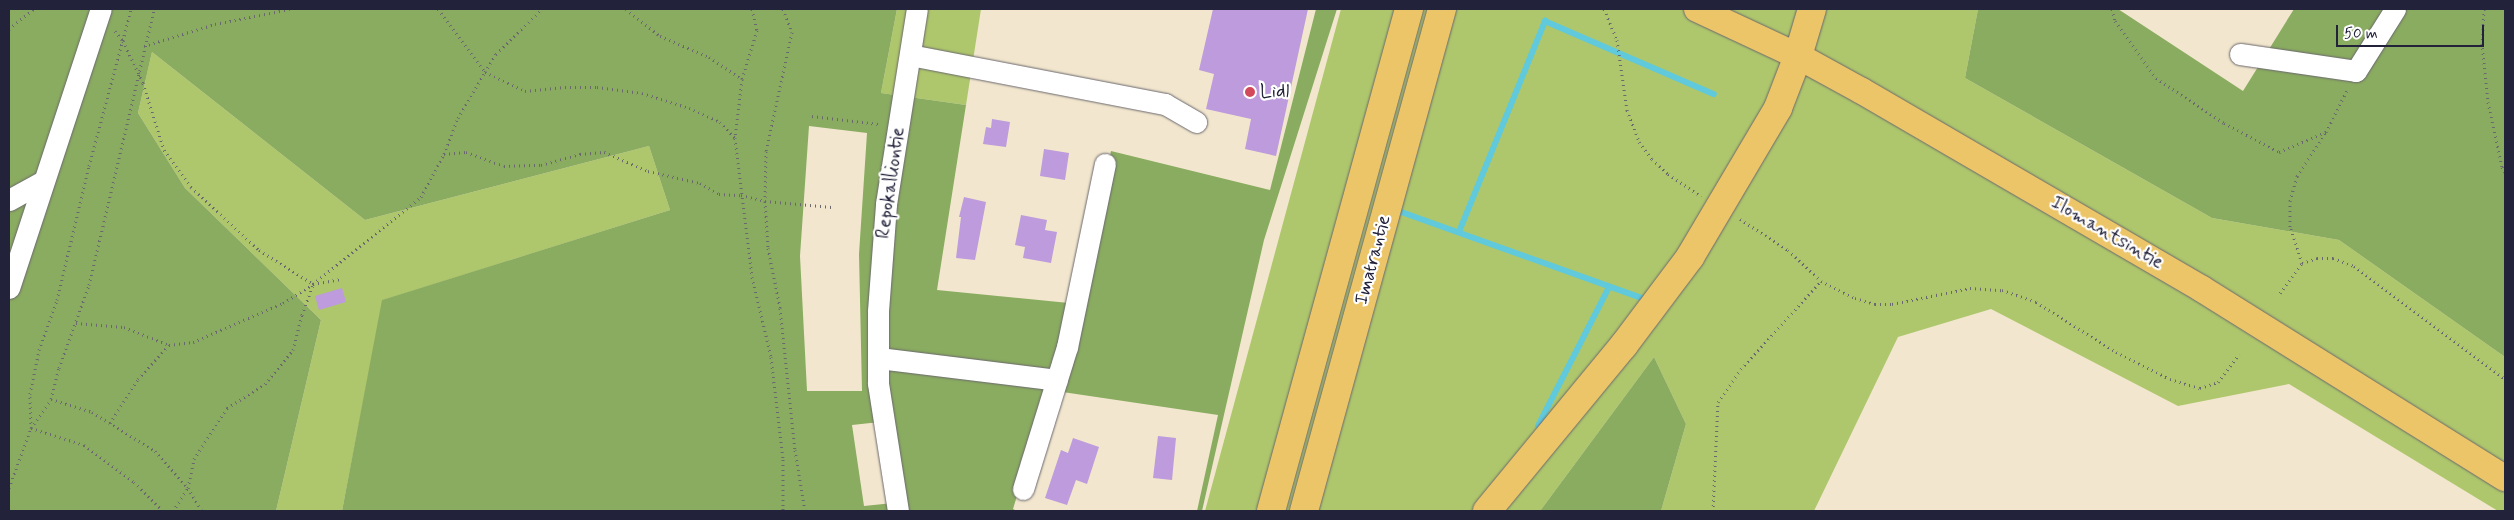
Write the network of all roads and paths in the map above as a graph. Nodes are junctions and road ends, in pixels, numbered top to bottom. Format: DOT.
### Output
graph roads {
  1 [pos="34,9"];
  2 [pos="131,9"];
  3 [pos="154,9"];
  4 [pos="290,9"];
  5 [pos="438,9"];
  6 [pos="542,9"];
  7 [pos="626,9"];
  8 [pos="752,9"];
  9 [pos="783,9"];
  10 [pos="917,9"];
  11 [pos="1409,9"];
  12 [pos="1442,9"];
  13 [pos="1604,9"];
  14 [pos="1697,9"];
  15 [pos="1812,9"];
  16 [pos="2112,9"];
  17 [pos="2396,9"];
  18 [pos="2484,9"];
  19 [pos="100,11"];
  20 [pos="9,29"];
  21 [pos="123,41"];
  22 [pos="144,46"];
  23 [pos="2240,54"];
  24 [pos="910,55"];
  25 [pos="1798,56"];
  26 [pos="2356,71"];
  27 [pos="485,72"];
  28 [pos="139,73"];
  29 [pos="742,78"];
  30 [pos="812,116"];
  31 [pos="884,122"];
  32 [pos="1196,122"];
  33 [pos="2326,132"];
  34 [pos="735,138"];
  35 [pos="444,154"];
  36 [pos="1105,164"];
  37 [pos="2505,172"];
  38 [pos="43,180"];
  39 [pos="741,195"];
  40 [pos="1702,196"];
  41 [pos="9,200"];
  42 [pos="766,201"];
  43 [pos="832,206"];
  44 [pos="1740,219"];
  45 [pos="2302,263"];
  46 [pos="340,279"];
  47 [pos="1821,281"];
  48 [pos="313,284"];
  49 [pos="9,288"];
  50 [pos="2280,293"];
  51 [pos="76,323"];
  52 [pos="169,345"];
  53 [pos="2239,354"];
  54 [pos="879,358"];
  55 [pos="2505,379"];
  56 [pos="1058,380"];
  57 [pos="51,399"];
  58 [pos="110,423"];
  59 [pos="31,428"];
  60 [pos="2505,478"];
  61 [pos="9,488"];
  62 [pos="188,488"];
  63 [pos="1023,489"];
  64 [pos="163,511"];
  65 [pos="173,511"];
  66 [pos="202,511"];
  67 [pos="782,511"];
  68 [pos="805,511"];
  69 [pos="898,511"];
  70 [pos="1271,511"];
  71 [pos="1304,511"];
  72 [pos="1487,511"];
  73 [pos="1713,511"];
  1 -- 20 [label="path"];
  2 -- 21 [label="path"];
  3 -- 22 [label="path"];
  4 -- 22 [label="path"];
  5 -- 27 [label="path"];
  6 -- 27 [label="path"];
  7 -- 29 [label="path"];
  8 -- 29 [label="path"];
  9 -- 42 [label="path"];
  10 -- 24 [label="street, Repokalliontie"];
  11 -- 70 [label="highway, Imatrantie"];
  12 -- 71 [label="highway, Imatrantie"];
  13 -- 40 [label="path"];
  14 -- 25 [label="main road, Ilomantsintie"];
  15 -- 25 [label="highway"];
  16 -- 33 [label="path"];
  17 -- 26 [label="street"];
  18 -- 37 [label="path"];
  19 -- 21 [label="path"];
  19 -- 38 [label="street"];
  21 -- 28 [label="path"];
  21 -- 59 [label="path"];
  22 -- 28 [label="path"];
  23 -- 26 [label="street"];
  24 -- 32 [label="street"];
  24 -- 54 [label="street, Repokalliontie"];
  25 -- 60 [label="main road, Ilomantsintie"];
  25 -- 72 [label="highway"];
  26 -- 33 [label="path"];
  27 -- 34 [label="path"];
  27 -- 35 [label="path"];
  28 -- 48 [label="path"];
  28 -- 51 [label="path"];
  29 -- 34 [label="path"];
  30 -- 31 [label="path"];
  33 -- 45 [label="path"];
  34 -- 39 [label="path"];
  35 -- 39 [label="path"];
  35 -- 48 [label="path"];
  36 -- 56 [label="street"];
  38 -- 41 [label="street"];
  38 -- 49 [label="street"];
  39 -- 42 [label="path"];
  39 -- 67 [label="path"];
  42 -- 43 [label="path"];
  42 -- 68 [label="path"];
  44 -- 47 [label="path"];
  45 -- 50 [label="path"];
  45 -- 55 [label="path"];
  46 -- 48 [label="path"];
  47 -- 53 [label="path"];
  47 -- 73 [label="path"];
  48 -- 52 [label="path"];
  48 -- 62 [label="path"];
  51 -- 52 [label="path"];
  51 -- 57 [label="path"];
  52 -- 58 [label="path"];
  54 -- 56 [label="street"];
  54 -- 69 [label="street, Repokalliontie"];
  56 -- 63 [label="street"];
  57 -- 58 [label="path"];
  57 -- 59 [label="path"];
  58 -- 62 [label="path"];
  59 -- 61 [label="path"];
  59 -- 64 [label="path"];
  62 -- 65 [label="path"];
  62 -- 66 [label="path"];
}
